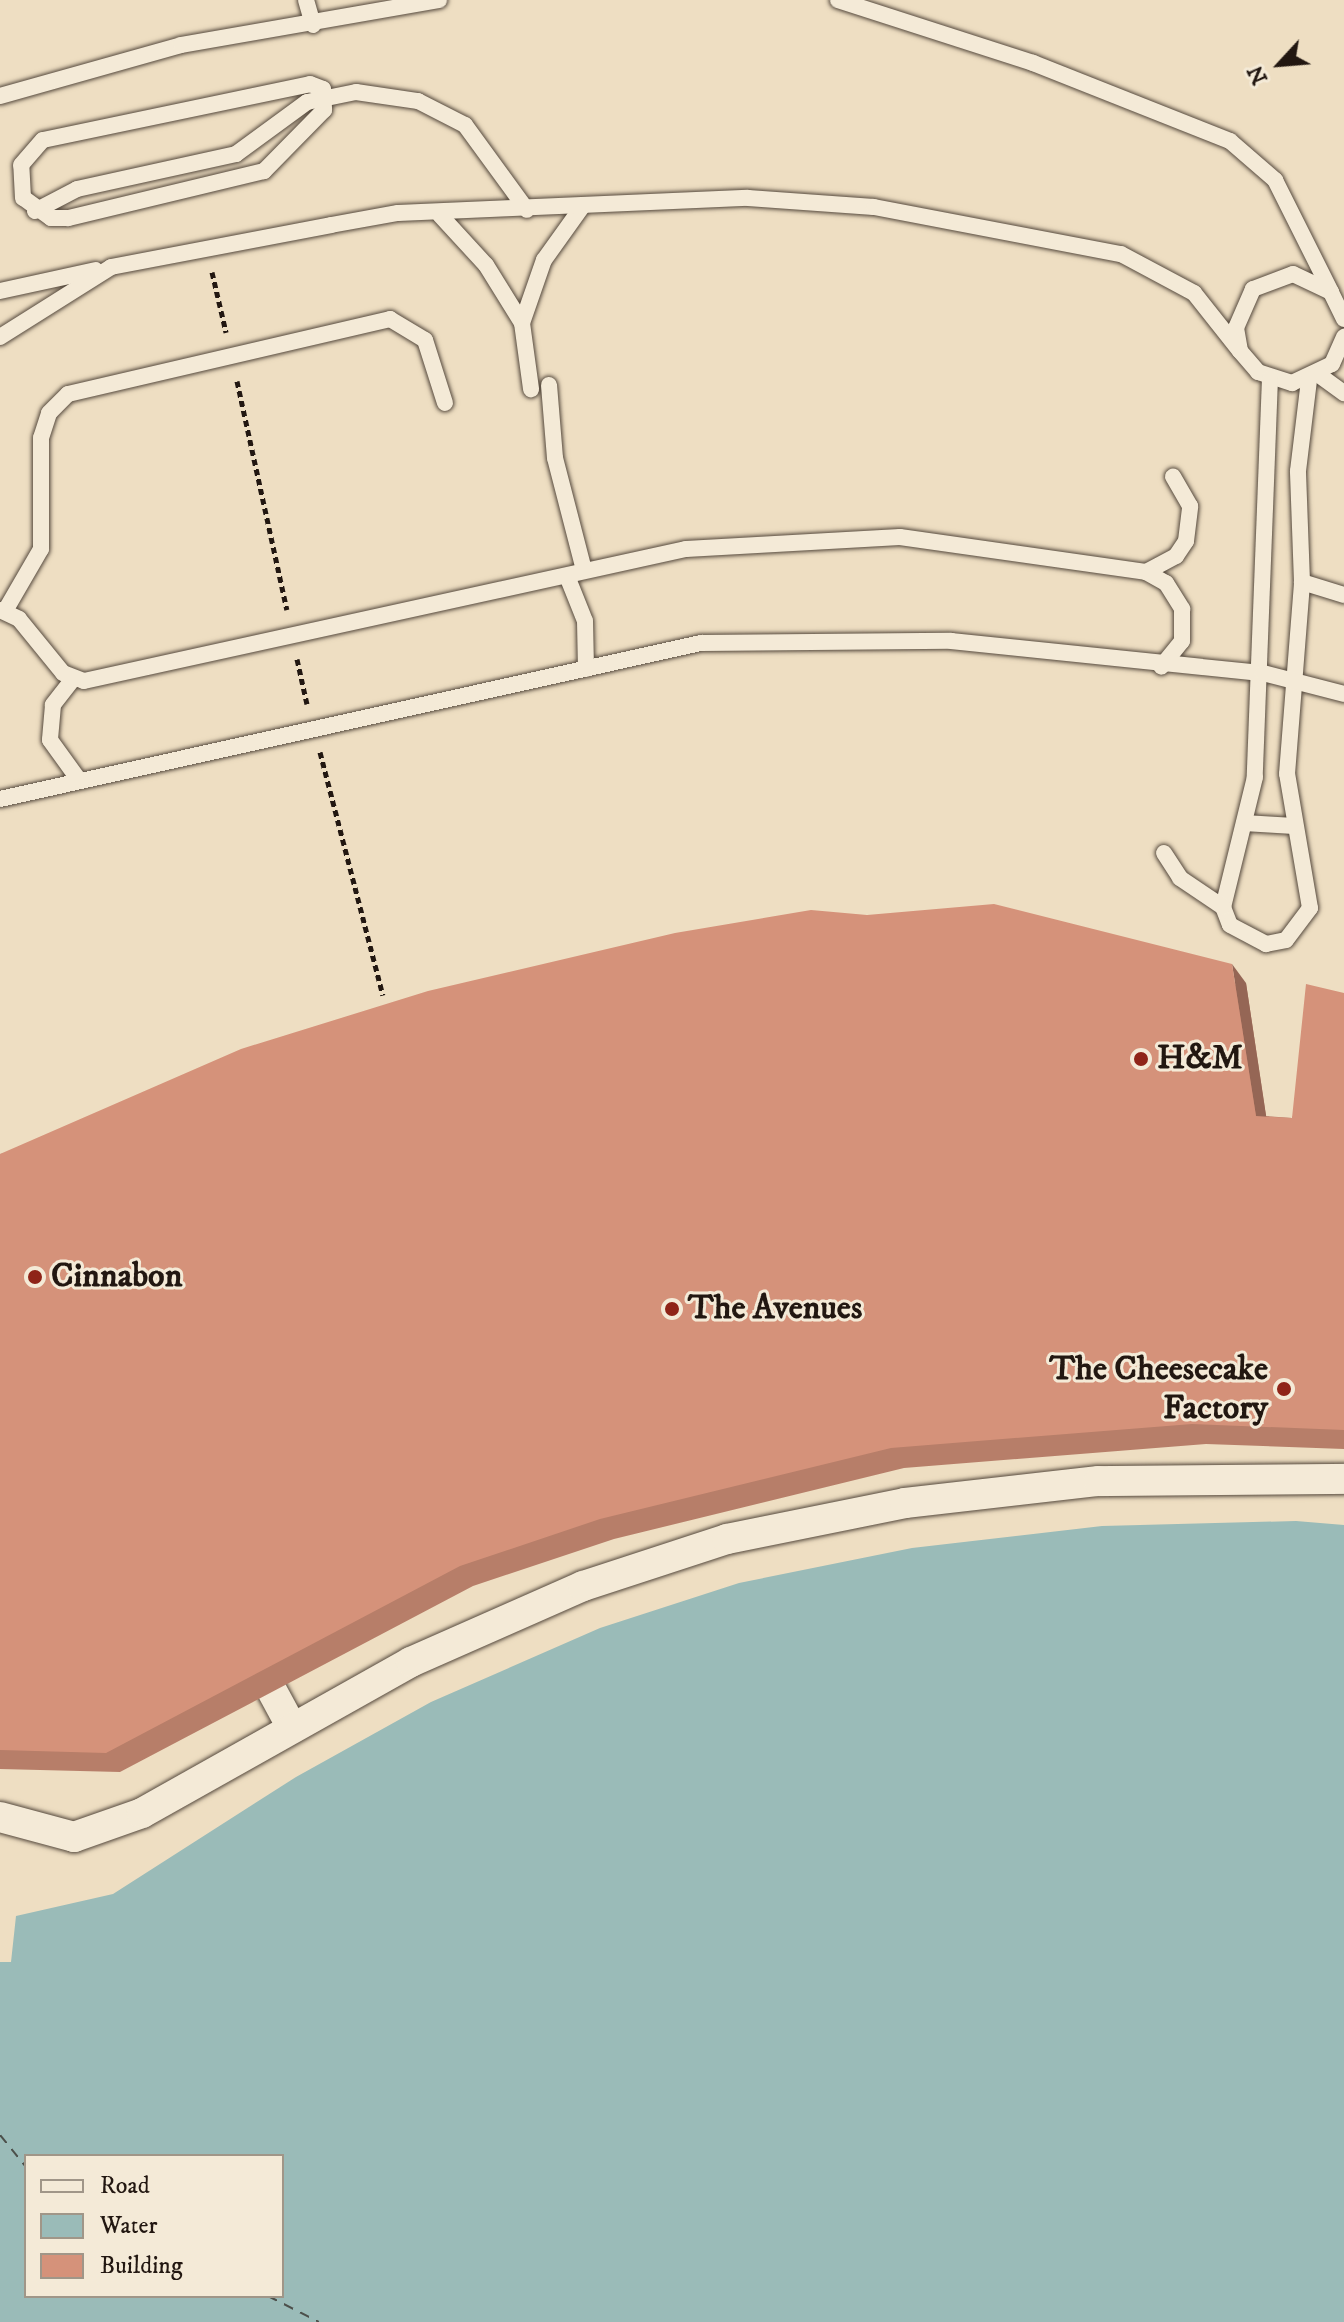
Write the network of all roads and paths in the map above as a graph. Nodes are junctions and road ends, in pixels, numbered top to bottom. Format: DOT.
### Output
graph roads {
  1 [pos="306,0"];
  2 [pos="439,0"];
  3 [pos="838,0"];
  4 [pos="864,4"];
  5 [pos="313,25"];
  6 [pos="0,96"];
  7 [pos="327,96"];
  8 [pos="582,207"];
  9 [pos="527,210"];
  10 [pos="35,211"];
  11 [pos="440,215"];
  12 [pos="208,252"];
  13 [pos="111,267"];
  14 [pos="0,291"];
  15 [pos="1337,300"];
  16 [pos="1344,319"];
  17 [pos="522,323"];
  18 [pos="0,337"];
  19 [pos="1344,337"];
  20 [pos="1240,351"];
  21 [pos="230,352"];
  22 [pos="1314,377"];
  23 [pos="1270,378"];
  24 [pos="549,385"];
  25 [pos="531,389"];
  26 [pos="1344,393"];
  27 [pos="445,403"];
  28 [pos="1173,476"];
  29 [pos="584,570"];
  30 [pos="1146,572"];
  31 [pos="567,576"];
  32 [pos="1302,582"];
  33 [pos="1344,595"];
  34 [pos="3,610"];
  35 [pos="292,632"];
  36 [pos="1161,667"];
  37 [pos="586,669"];
  38 [pos="1263,673"];
  39 [pos="1296,678"];
  40 [pos="73,679"];
  41 [pos="1344,694"];
  42 [pos="312,725"];
  43 [pos="79,780"];
  44 [pos="0,799"];
  45 [pos="1244,823"];
  46 [pos="1294,826"];
  47 [pos="1164,853"];
  48 [pos="1223,907"];
  49 [pos="383,995"];
  50 [pos="1344,1479"];
  51 [pos="270,1687"];
  52 [pos="290,1724"];
  53 [pos="0,1817"];
  1 -- 5 [label="lane"];
  2 -- 5 [label="lane"];
  3 -- 4 [label="lane"];
  4 -- 15 [label="lane"];
  5 -- 6 [label="lane"];
  7 -- 9 [label="lane"];
  7 -- 10 [label="lane"];
  7 -- 10 [label="lane"];
  7 -- 10 [label="lane"];
  8 -- 9 [label="lane"];
  8 -- 17 [label="lane"];
  8 -- 20 [label="lane"];
  9 -- 11 [label="lane"];
  11 -- 12 [label="lane"];
  11 -- 17 [label="lane"];
  12 -- 13 [label="lane"];
  12 -- 21 [label="path"];
  13 -- 14 [label="lane"];
  13 -- 18 [label="lane"];
  15 -- 16 [label="lane"];
  15 -- 20 [label="lane"];
  17 -- 25 [label="lane"];
  19 -- 22 [label="lane"];
  20 -- 23 [label="lane"];
  21 -- 27 [label="lane"];
  21 -- 34 [label="lane"];
  21 -- 35 [label="path"];
  22 -- 23 [label="lane"];
  22 -- 26 [label="lane"];
  22 -- 32 [label="lane"];
  23 -- 38 [label="lane"];
  24 -- 29 [label="lane"];
  28 -- 30 [label="lane"];
  29 -- 30 [label="lane"];
  29 -- 31 [label="lane"];
  30 -- 36 [label="lane"];
  31 -- 35 [label="lane"];
  31 -- 37 [label="lane"];
  32 -- 33 [label="lane"];
  32 -- 39 [label="lane"];
  34 -- 40 [label="lane"];
  35 -- 40 [label="lane"];
  35 -- 42 [label="path"];
  36 -- 37 [label="lane"];
  36 -- 38 [label="lane"];
  37 -- 42 [label="lane"];
  38 -- 39 [label="lane"];
  38 -- 45 [label="lane"];
  39 -- 41 [label="lane"];
  39 -- 46 [label="lane"];
  40 -- 43 [label="lane"];
  42 -- 43 [label="lane"];
  42 -- 49 [label="path"];
  43 -- 44 [label="lane"];
  45 -- 46 [label="lane"];
  45 -- 48 [label="lane"];
  46 -- 48 [label="lane"];
  47 -- 48 [label="lane"];
  50 -- 52 [label="street"];
  51 -- 52 [label="street"];
  52 -- 53 [label="street"];
}
